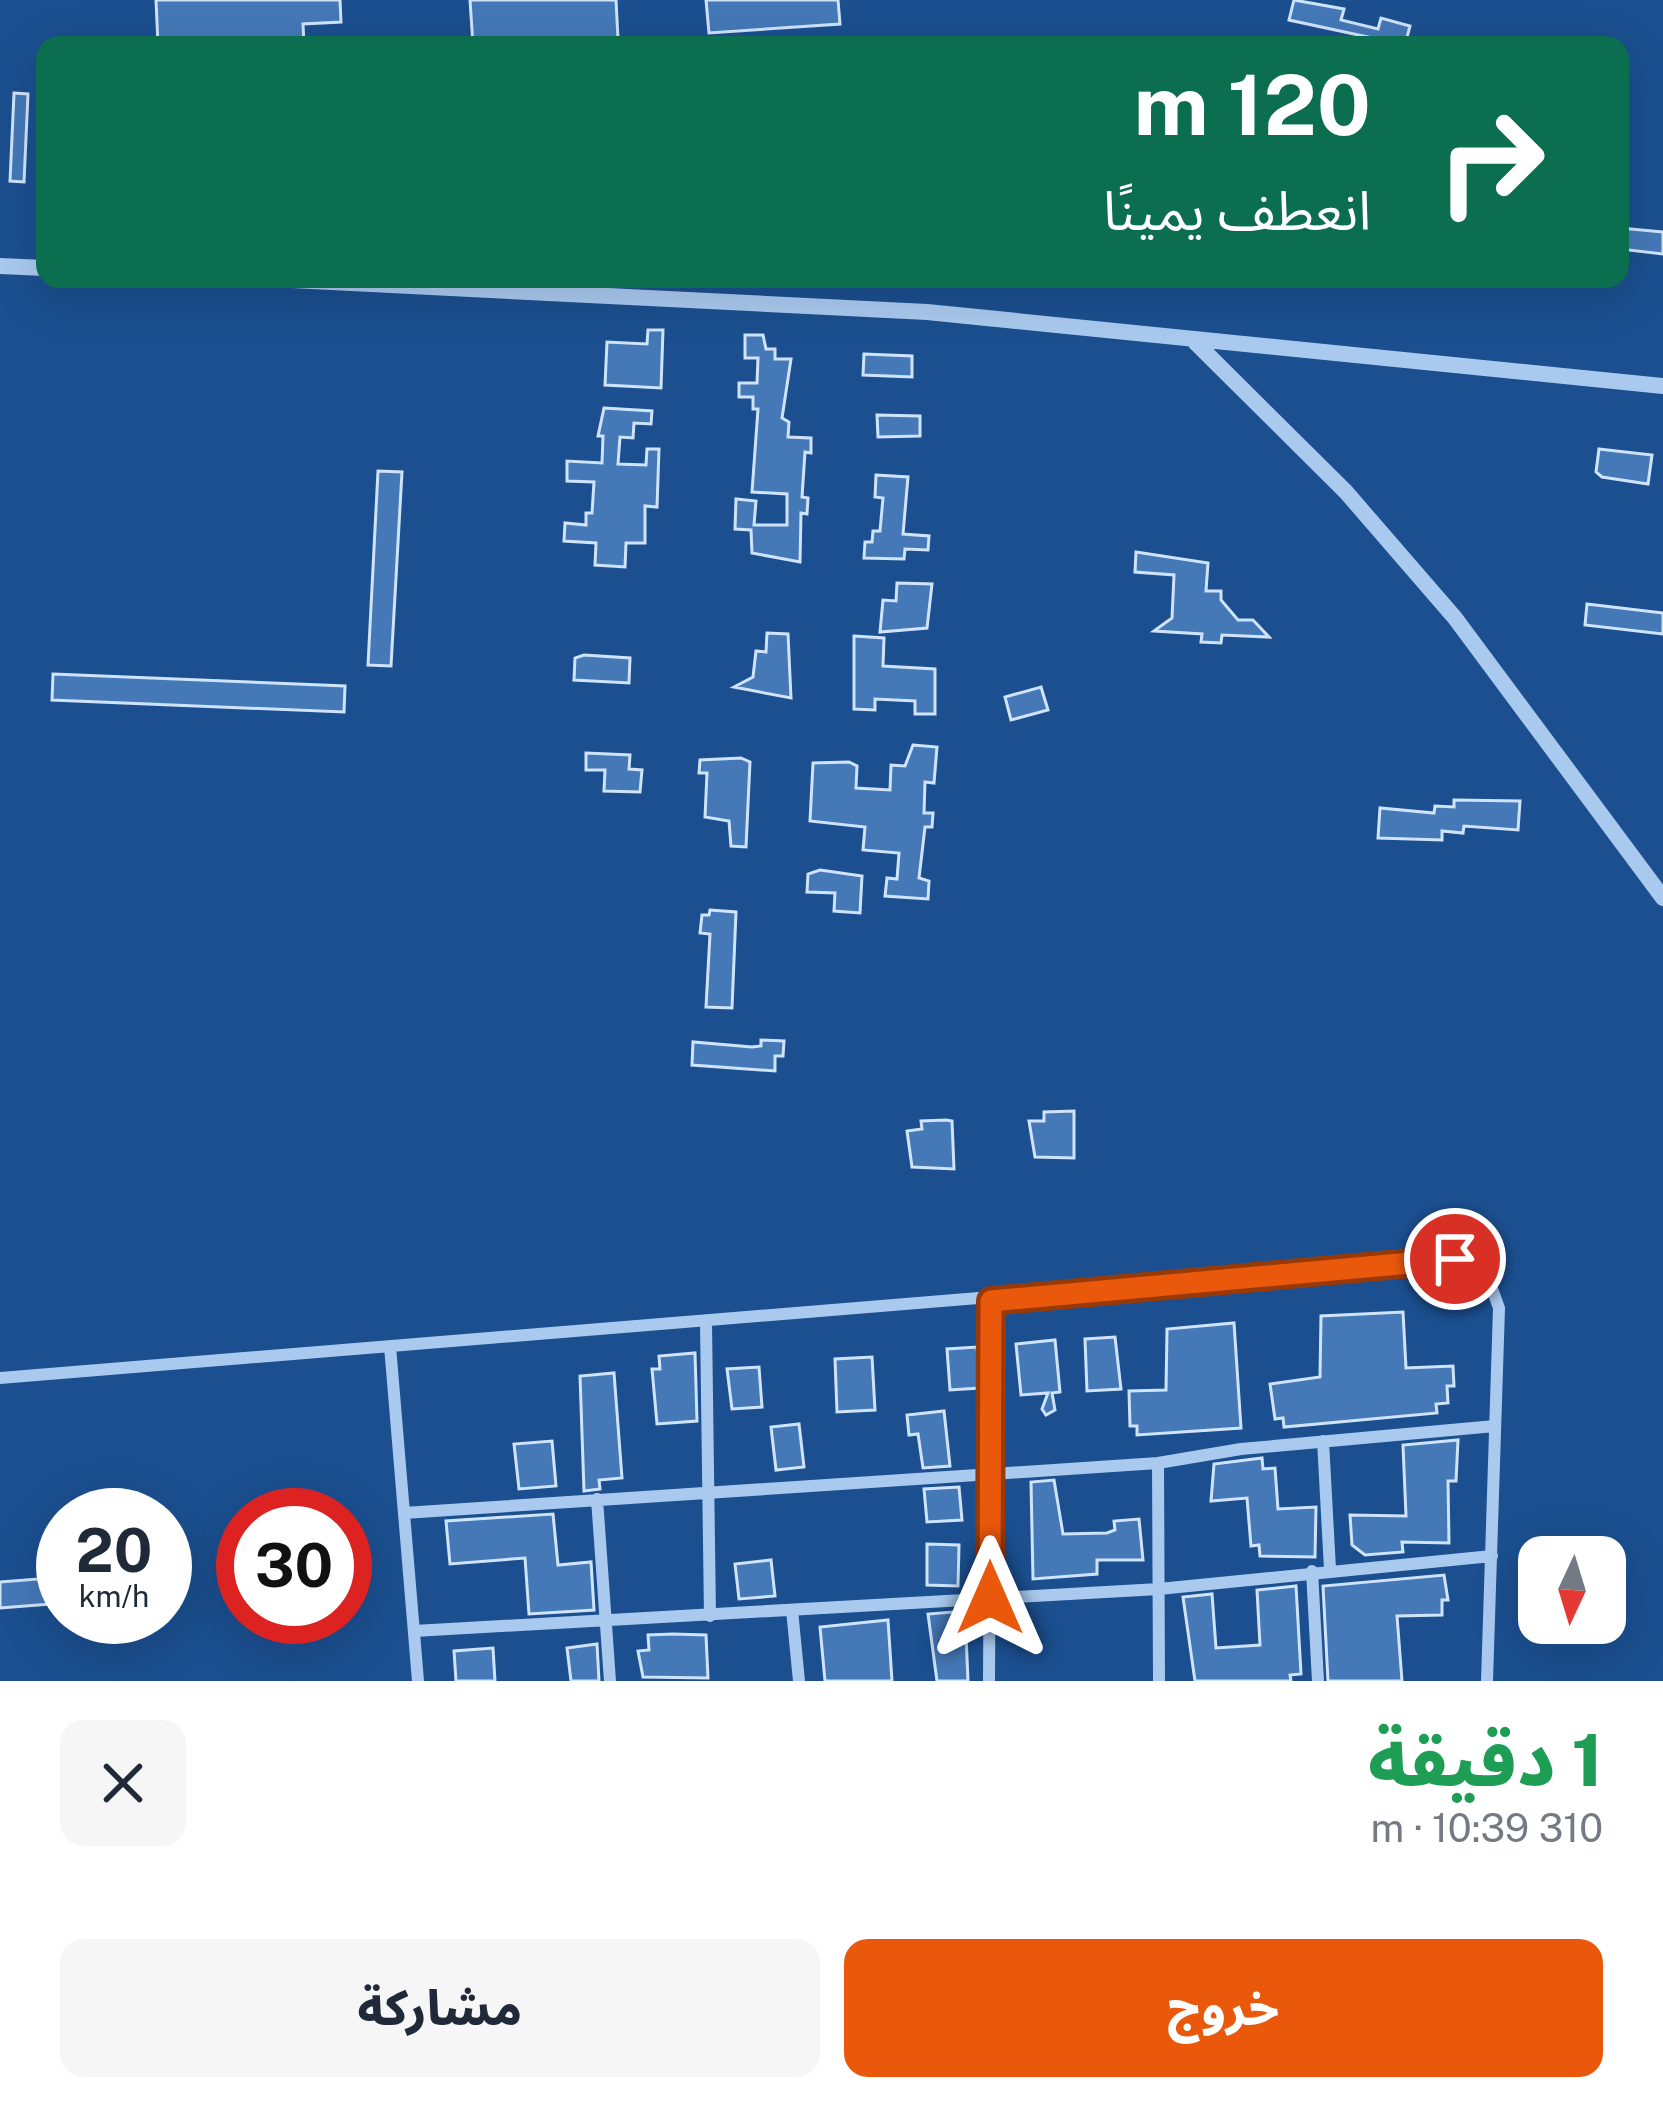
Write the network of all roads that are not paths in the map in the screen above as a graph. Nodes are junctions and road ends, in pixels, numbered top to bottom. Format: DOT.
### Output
graph roads {
  1 [pos="0,266"];
  2 [pos="36,268"];
  3 [pos="451,288"];
  4 [pos="1195,342"];
  5 [pos="1663,386"];
  6 [pos="1663,898"];
  7 [pos="991,1301"];
  8 [pos="706,1323"];
  9 [pos="390,1346"];
  10 [pos="0,1378"];
  11 [pos="1495,1426"];
  12 [pos="1323,1441"];
  13 [pos="1158,1463"];
  14 [pos="990,1472"];
  15 [pos="704,1491"];
  16 [pos="597,1498"];
  17 [pos="404,1513"];
  18 [pos="1492,1556"];
  19 [pos="1330,1569"];
  20 [pos="1312,1571"];
  21 [pos="1159,1589"];
  22 [pos="990,1598"];
  23 [pos="792,1610"];
  24 [pos="710,1616"];
  25 [pos="606,1621"];
  26 [pos="414,1630"];
  27 [pos="418,1681"];
  28 [pos="610,1681"];
  29 [pos="799,1681"];
  30 [pos="989,1681"];
  31 [pos="1159,1681"];
  32 [pos="1318,1681"];
  33 [pos="1487,1681"];
  1 -- 2 [label="street"];
  3 -- 4 [label="street"];
  4 -- 5 [label="street"];
  4 -- 6 [label="street"];
  7 -- 8 [label="street"];
  7 -- 11 [label="street"];
  7 -- 14 [label="street"];
  8 -- 9 [label="street"];
  8 -- 15 [label="street"];
  9 -- 10 [label="street"];
  9 -- 17 [label="street"];
  11 -- 12 [label="street"];
  11 -- 18 [label="street"];
  12 -- 13 [label="street"];
  12 -- 19 [label="street"];
  13 -- 14 [label="street"];
  13 -- 21 [label="street"];
  14 -- 15 [label="street"];
  14 -- 22 [label="street"];
  15 -- 16 [label="street"];
  15 -- 24 [label="street"];
  16 -- 17 [label="street"];
  16 -- 25 [label="street"];
  17 -- 26 [label="street"];
  18 -- 19 [label="street"];
  18 -- 33 [label="street"];
  19 -- 20 [label="street"];
  20 -- 21 [label="street"];
  20 -- 32 [label="street"];
  21 -- 22 [label="street"];
  21 -- 31 [label="street"];
  22 -- 23 [label="street"];
  22 -- 30 [label="street"];
  23 -- 24 [label="street"];
  23 -- 29 [label="street"];
  24 -- 25 [label="street"];
  25 -- 26 [label="street"];
  25 -- 28 [label="street"];
  26 -- 27 [label="street"];
}
